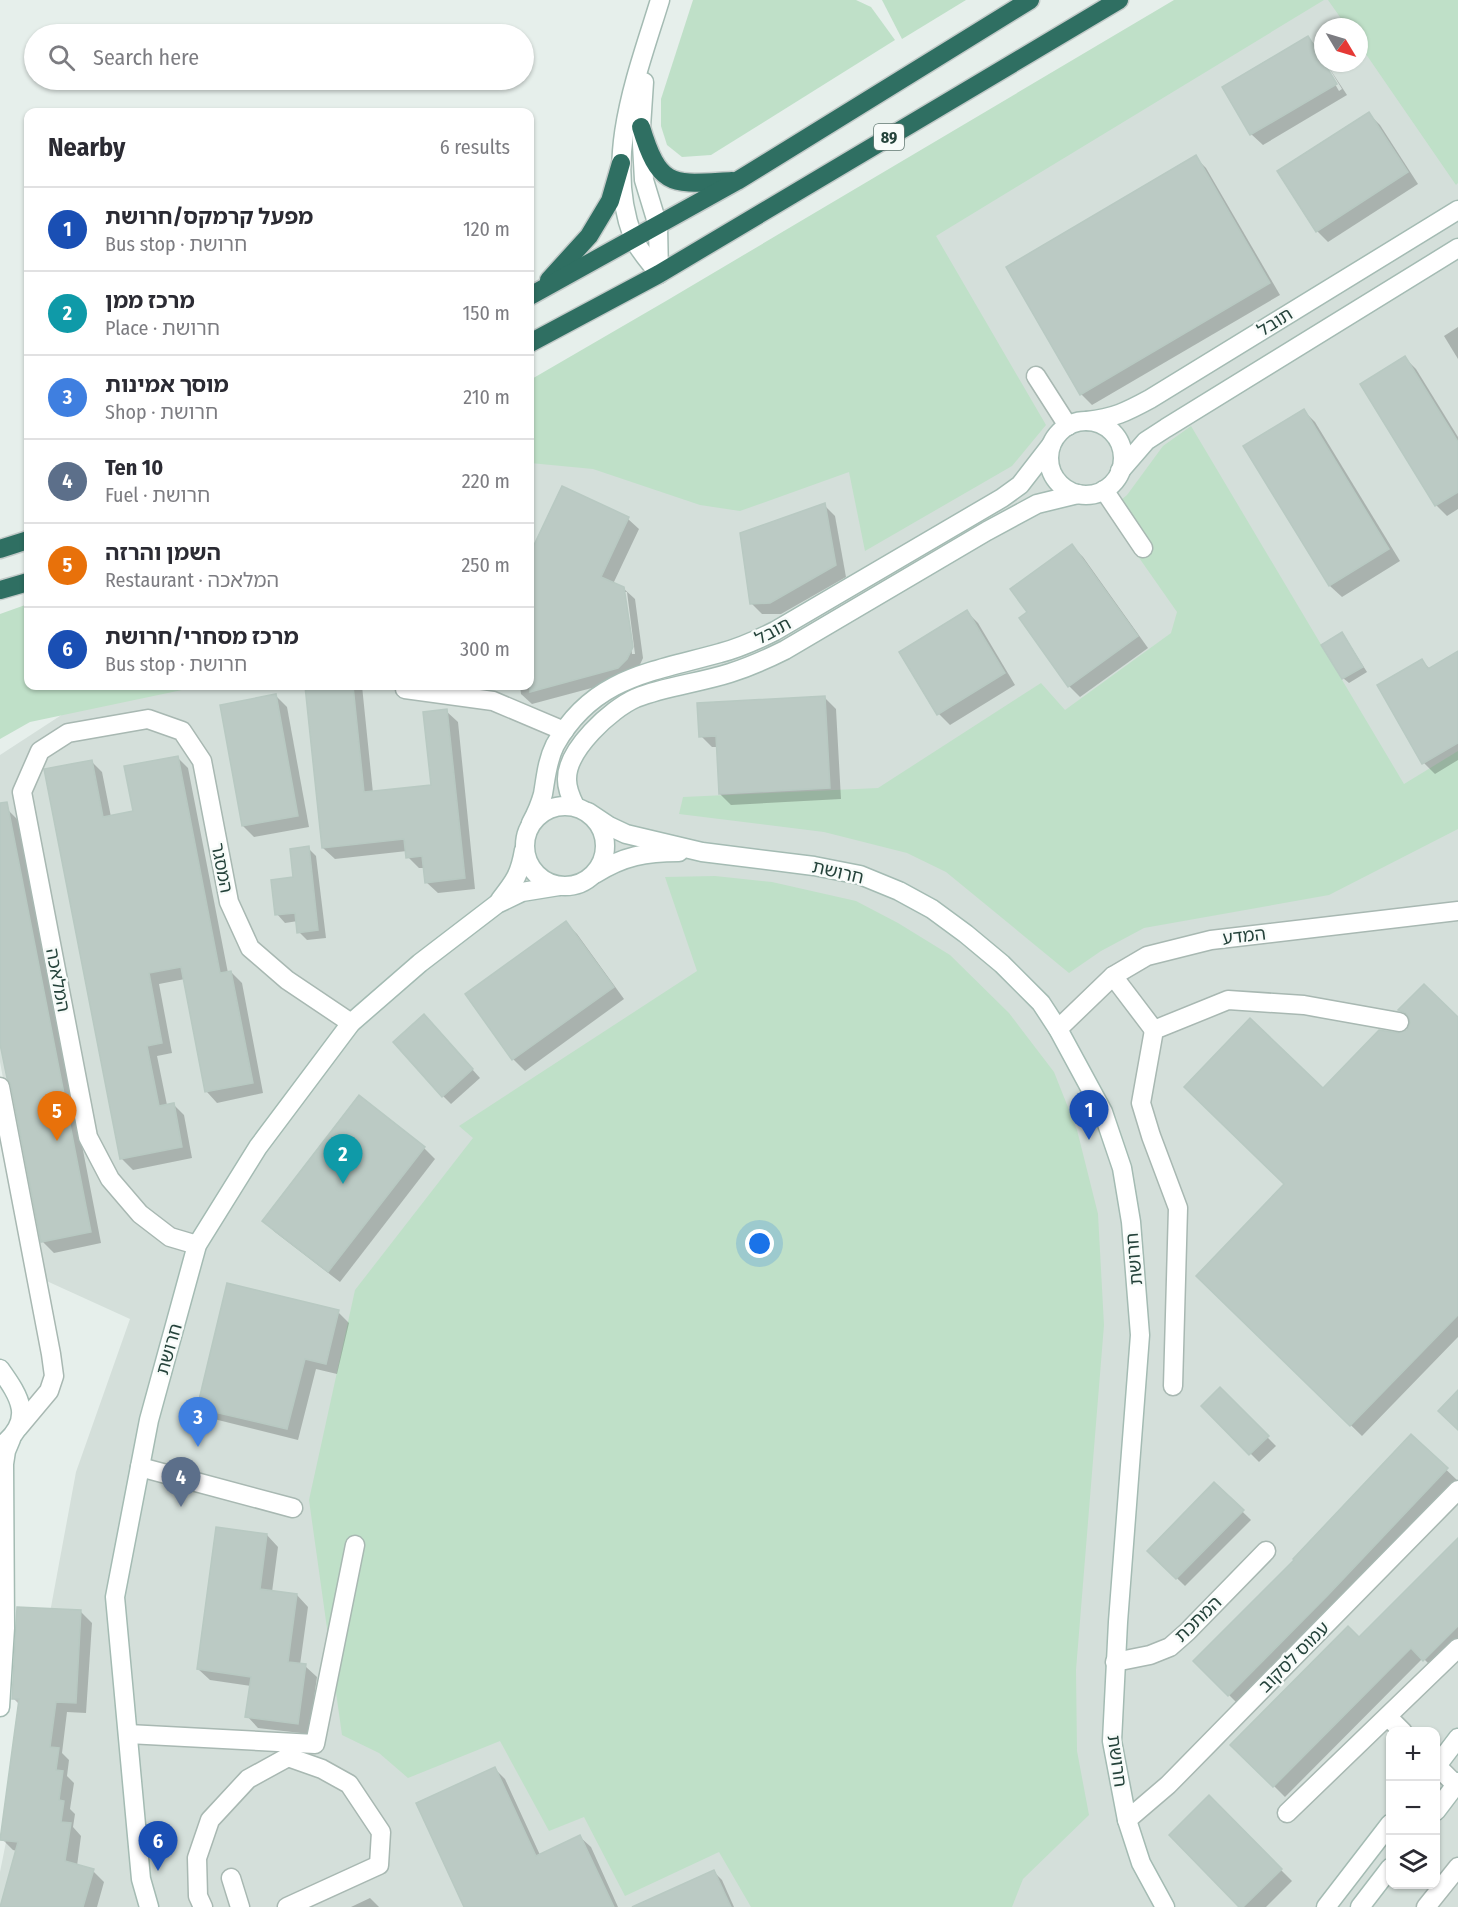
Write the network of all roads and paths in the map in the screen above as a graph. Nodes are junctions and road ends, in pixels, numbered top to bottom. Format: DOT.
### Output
graph roads {
  1 [pos="660,0"];
  2 [pos="1030,0"];
  3 [pos="1119,0"];
  4 [pos="646,47"];
  5 [pos="640,127"];
  6 [pos="621,163"];
  7 [pos="737,181"];
  8 [pos="1458,210"];
  9 [pos="658,226"];
  10 [pos="634,239"];
  11 [pos="1458,248"];
  12 [pos="659,274"];
  13 [pos="535,293"];
  14 [pos="534,341"];
  15 [pos="1036,376"];
  16 [pos="1087,421"];
  17 [pos="1068,426"];
  18 [pos="1051,445"];
  19 [pos="1120,471"];
  20 [pos="1104,490"];
  21 [pos="1078,494"];
  22 [pos="24,541"];
  23 [pos="1143,548"];
  24 [pos="0,549"];
  25 [pos="24,583"];
  26 [pos="0,590"];
  27 [pos="419,690"];
  28 [pos="117,724"];
  29 [pos="564,731"];
  30 [pos="581,809"];
  31 [pos="531,823"];
  32 [pos="524,847"];
  33 [pos="702,852"];
  34 [pos="592,876"];
  35 [pos="559,886"];
  36 [pos="497,904"];
  37 [pos="1458,911"];
  38 [pos="1113,976"];
  39 [pos="1399,1022"];
  40 [pos="351,1023"];
  41 [pos="1058,1029"];
  42 [pos="1154,1030"];
  43 [pos="0,1087"];
  44 [pos="198,1245"];
  45 [pos="3,1376"];
  46 [pos="1173,1386"];
  47 [pos="10,1438"];
  48 [pos="140,1467"];
  49 [pos="1458,1490"];
  50 [pos="293,1508"];
  51 [pos="355,1545"];
  52 [pos="1266,1551"];
  53 [pos="1458,1648"];
  54 [pos="1115,1662"];
  55 [pos="0,1707"];
  56 [pos="1388,1717"];
  57 [pos="1399,1727"];
  58 [pos="128,1734"];
  59 [pos="1458,1738"];
  60 [pos="1440,1761"];
  61 [pos="1440,1769"];
  62 [pos="1457,1784"];
  63 [pos="1440,1806"];
  64 [pos="1287,1812"];
  65 [pos="1127,1820"];
  66 [pos="1386,1829"];
  67 [pos="1458,1867"];
  68 [pos="1386,1873"];
  69 [pos="231,1878"];
  70 [pos="149,1907"];
  71 [pos="203,1907"];
  72 [pos="240,1907"];
  73 [pos="287,1907"];
  74 [pos="1165,1907"];
  75 [pos="1326,1907"];
  76 [pos="1360,1907"];
  77 [pos="1425,1907"];
  1 -- 4 [label="street"];
  2 -- 7 [label="highway, 89"];
  3 -- 12 [label="highway, 89"];
  4 -- 5 [label="street"];
  4 -- 6 [label="street"];
  5 -- 7 [label="highway"];
  5 -- 9 [label="street"];
  6 -- 10 [label="street"];
  6 -- 13 [label="highway"];
  7 -- 9 [label="highway, 89"];
  8 -- 16 [label="street, תובל"];
  9 -- 10 [label="highway, 89"];
  9 -- 12 [label="street"];
  10 -- 12 [label="street"];
  10 -- 13 [label="highway, 89"];
  11 -- 19 [label="street, תובל"];
  12 -- 14 [label="highway, 89"];
  15 -- 17 [label="street"];
  16 -- 17 [label="street"];
  16 -- 19 [label="street"];
  17 -- 18 [label="street"];
  18 -- 21 [label="street"];
  18 -- 29 [label="street, תובל"];
  19 -- 20 [label="street"];
  20 -- 21 [label="street"];
  20 -- 23 [label="street"];
  21 -- 30 [label="street, תובל"];
  22 -- 24 [label="highway"];
  25 -- 26 [label="highway"];
  27 -- 29 [label="street"];
  28 -- 40 [label="street, המסגר"];
  28 -- 44 [label="street, המלאכה"];
  29 -- 31 [label="street, תובל"];
  30 -- 31 [label="street"];
  30 -- 33 [label="street, חרושת"];
  30 -- 34 [label="street"];
  31 -- 32 [label="street"];
  32 -- 35 [label="street"];
  32 -- 36 [label="street, חרושת"];
  33 -- 34 [label="street, חרושת"];
  33 -- 41 [label="street, חרושת"];
  34 -- 35 [label="street"];
  35 -- 36 [label="street, חרושת"];
  36 -- 40 [label="street, חרושת"];
  37 -- 38 [label="street, המדע"];
  38 -- 41 [label="street, המדע"];
  38 -- 42 [label="street"];
  39 -- 42 [label="street"];
  40 -- 44 [label="street, חרושת"];
  41 -- 54 [label="street, חרושת"];
  42 -- 46 [label="street"];
  43 -- 47 [label="street"];
  44 -- 48 [label="street, חרושת"];
  45 -- 47 [label="street"];
  47 -- 55 [label="street"];
  48 -- 50 [label="street"];
  48 -- 58 [label="street, חרושת"];
  49 -- 65 [label="street, עמוס לסקוב"];
  51 -- 58 [label="street"];
  52 -- 54 [label="street, המתכת"];
  53 -- 56 [label="street"];
  54 -- 65 [label="street, חרושת"];
  56 -- 57 [label="street"];
  56 -- 64 [label="street"];
  58 -- 70 [label="street, חרושת"];
  59 -- 60 [label="street"];
  61 -- 62 [label="street"];
  62 -- 63 [label="street"];
  65 -- 74 [label="street, חרושת"];
  66 -- 75 [label="street"];
  67 -- 77 [label="street"];
  68 -- 76 [label="street"];
  69 -- 72 [label="street"];
  71 -- 73 [label="street"];
}
